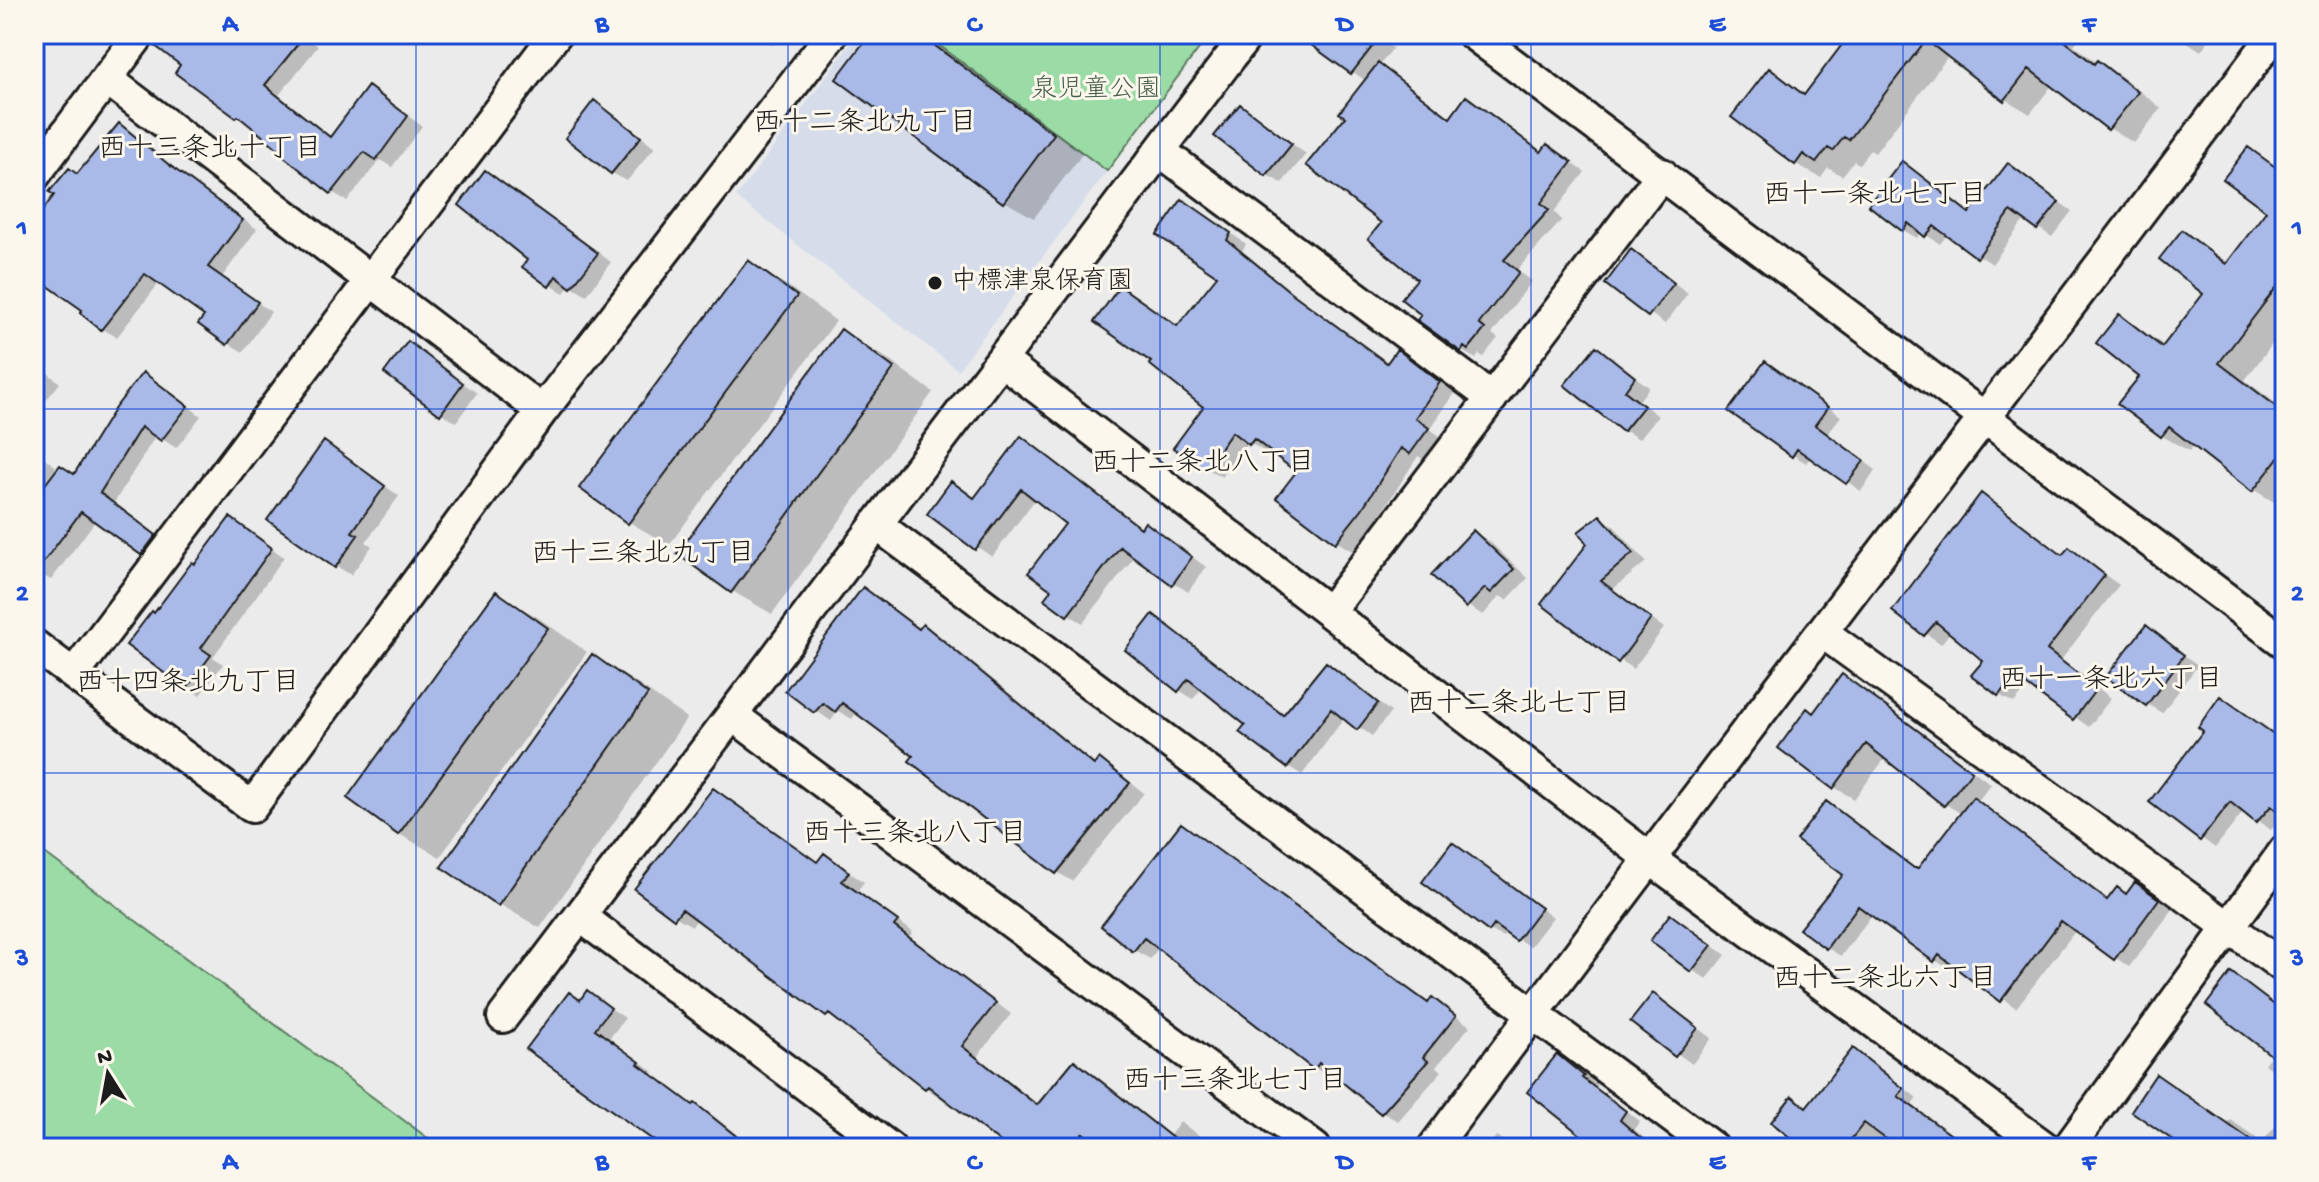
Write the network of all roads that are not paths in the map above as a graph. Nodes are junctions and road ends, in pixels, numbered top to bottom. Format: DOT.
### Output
graph roads {
  1 [pos="140,34"];
  2 [pos="556,34"];
  3 [pos="832,34"];
  4 [pos="1248,34"];
  5 [pos="1473,34"];
  6 [pos="2275,34"];
  7 [pos="107,79"];
  8 [pos="1160,151"];
  9 [pos="39,158"];
  10 [pos="1662,174"];
  11 [pos="372,281"];
  12 [pos="1001,360"];
  13 [pos="1492,398"];
  14 [pos="542,411"];
  15 [pos="1986,418"];
  16 [pos="876,524"];
  17 [pos="1329,612"];
  18 [pos="1822,632"];
  19 [pos="2285,643"];
  20 [pos="34,645"];
  21 [pos="74,674"];
  22 [pos="732,715"];
  23 [pos="2285,850"];
  24 [pos="1649,858"];
  25 [pos="580,916"];
  26 [pos="2230,926"];
  27 [pos="2285,968"];
  28 [pos="1533,1014"];
  29 [pos="503,1017"];
  30 [pos="890,1148"];
  31 [pos="1315,1148"];
  32 [pos="1433,1148"];
  33 [pos="1713,1148"];
  34 [pos="2046,1148"];
  35 [pos="2068,1148"];
  1 -- 7 [label="street"];
  2 -- 11 [label="street"];
  3 -- 14 [label="street"];
  4 -- 8 [label="street"];
  5 -- 10 [label="street"];
  6 -- 15 [label="street"];
  7 -- 9 [label="street"];
  7 -- 11 [label="street"];
  8 -- 12 [label="street"];
  8 -- 13 [label="street"];
  10 -- 13 [label="street"];
  10 -- 15 [label="street"];
  11 -- 14 [label="street"];
  11 -- 21 [label="street"];
  12 -- 16 [label="street"];
  12 -- 17 [label="street"];
  13 -- 17 [label="street"];
  14 -- 21 [label="street"];
  15 -- 18 [label="street"];
  15 -- 19 [label="street"];
  16 -- 22 [label="street"];
  16 -- 28 [label="street"];
  17 -- 24 [label="street"];
  18 -- 24 [label="street"];
  18 -- 26 [label="street"];
  20 -- 21 [label="street"];
  22 -- 25 [label="street"];
  22 -- 31 [label="street"];
  23 -- 26 [label="street"];
  24 -- 28 [label="street"];
  24 -- 34 [label="street"];
  25 -- 29 [label="street"];
  25 -- 30 [label="street"];
  26 -- 27 [label="street"];
  26 -- 35 [label="street"];
  28 -- 32 [label="street"];
  28 -- 33 [label="street"];
}
